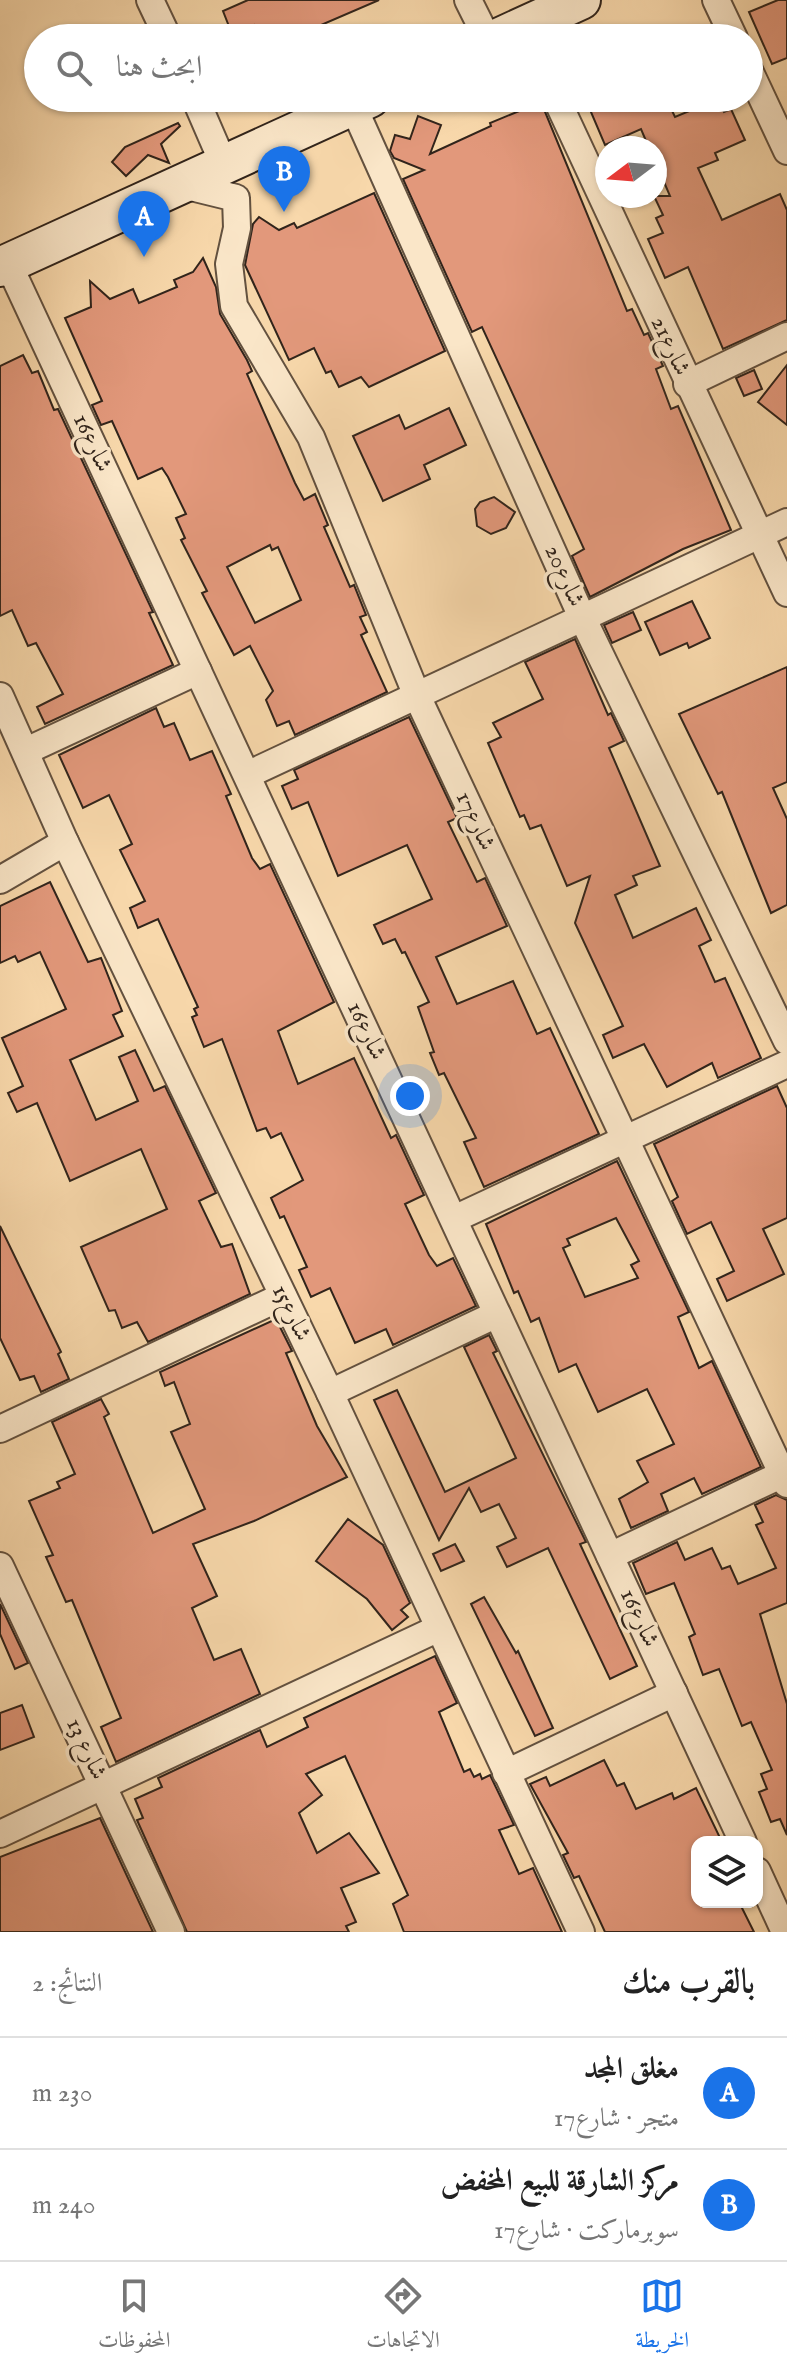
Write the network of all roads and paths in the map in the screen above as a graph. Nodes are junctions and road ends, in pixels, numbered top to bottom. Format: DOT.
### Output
graph roads {
  1 [pos="150,0"];
  2 [pos="468,0"];
  3 [pos="581,0"];
  4 [pos="716,0"];
  5 [pos="161,24"];
  6 [pos="480,24"];
  7 [pos="535,24"];
  8 [pos="727,24"];
  9 [pos="763,100"];
  10 [pos="201,112"];
  11 [pos="339,112"];
  12 [pos="365,112"];
  13 [pos="562,112"];
  14 [pos="787,151"];
  15 [pos="224,165"];
  16 [pos="183,185"];
  17 [pos="4,265"];
  18 [pos="787,336"];
  19 [pos="687,384"];
  20 [pos="787,522"];
  21 [pos="760,534"];
  22 [pos="787,593"];
  23 [pos="581,615"];
  24 [pos="198,671"];
  25 [pos="0,696"];
  26 [pos="417,696"];
  27 [pos="26,751"];
  28 [pos="247,775"];
  29 [pos="65,842"];
  30 [pos="0,880"];
  31 [pos="787,1041"];
  32 [pos="787,1064"];
  33 [pos="624,1137"];
  34 [pos="454,1219"];
  35 [pos="283,1296"];
  36 [pos="497,1314"];
  37 [pos="330,1393"];
  38 [pos="0,1429"];
  39 [pos="785,1476"];
  40 [pos="610,1556"];
  41 [pos="0,1566"];
  42 [pos="439,1628"];
  43 [pos="674,1693"];
  44 [pos="506,1773"];
  45 [pos="103,1785"];
  46 [pos="0,1834"];
  47 [pos="740,1836"];
  48 [pos="763,1878"];
  49 [pos="779,1896"];
  50 [pos="171,1932"];
  51 [pos="581,1932"];
  52 [pos="785,1932"];
  1 -- 5 [label="street"];
  2 -- 6 [label="street"];
  3 -- 7 [label="street"];
  4 -- 8 [label="street"];
  9 -- 14 [label="street"];
  10 -- 15 [label="street"];
  11 -- 15 [label="street"];
  12 -- 23 [label="street, شارع20"];
  13 -- 19 [label="street, شارع21"];
  15 -- 16 [label="street"];
  16 -- 17 [label="street"];
  16 -- 26 [label="street, شارع17"];
  17 -- 24 [label="street, شارع16"];
  18 -- 19 [label="street"];
  19 -- 21 [label="street, شارع21"];
  20 -- 21 [label="street"];
  21 -- 22 [label="street, شارع21"];
  21 -- 23 [label="street"];
  23 -- 26 [label="street"];
  23 -- 31 [label="street, شارع20"];
  24 -- 27 [label="street"];
  24 -- 28 [label="street, شارع16"];
  25 -- 27 [label="street, شارع15"];
  26 -- 28 [label="street"];
  26 -- 33 [label="street, شارع17"];
  27 -- 29 [label="street, شارع15"];
  28 -- 34 [label="street, شارع16"];
  29 -- 30 [label="street"];
  29 -- 35 [label="street, شارع15"];
  32 -- 33 [label="street"];
  33 -- 34 [label="street"];
  33 -- 39 [label="street, شارع17"];
  34 -- 36 [label="street, شارع16"];
  35 -- 37 [label="street, شارع15"];
  35 -- 38 [label="street"];
  36 -- 37 [label="street"];
  36 -- 40 [label="street, شارع16"];
  37 -- 42 [label="street, شارع15"];
  39 -- 40 [label="street"];
  40 -- 43 [label="street, شارع16"];
  41 -- 45 [label="street, شارع 13"];
  42 -- 44 [label="street, شارع15"];
  42 -- 45 [label="street"];
  43 -- 44 [label="street"];
  43 -- 47 [label="street, شارع16"];
  44 -- 51 [label="street, شارع15"];
  45 -- 46 [label="street"];
  45 -- 50 [label="street, شارع 13"];
  48 -- 49 [label="street"];
  49 -- 52 [label="street"];
}
